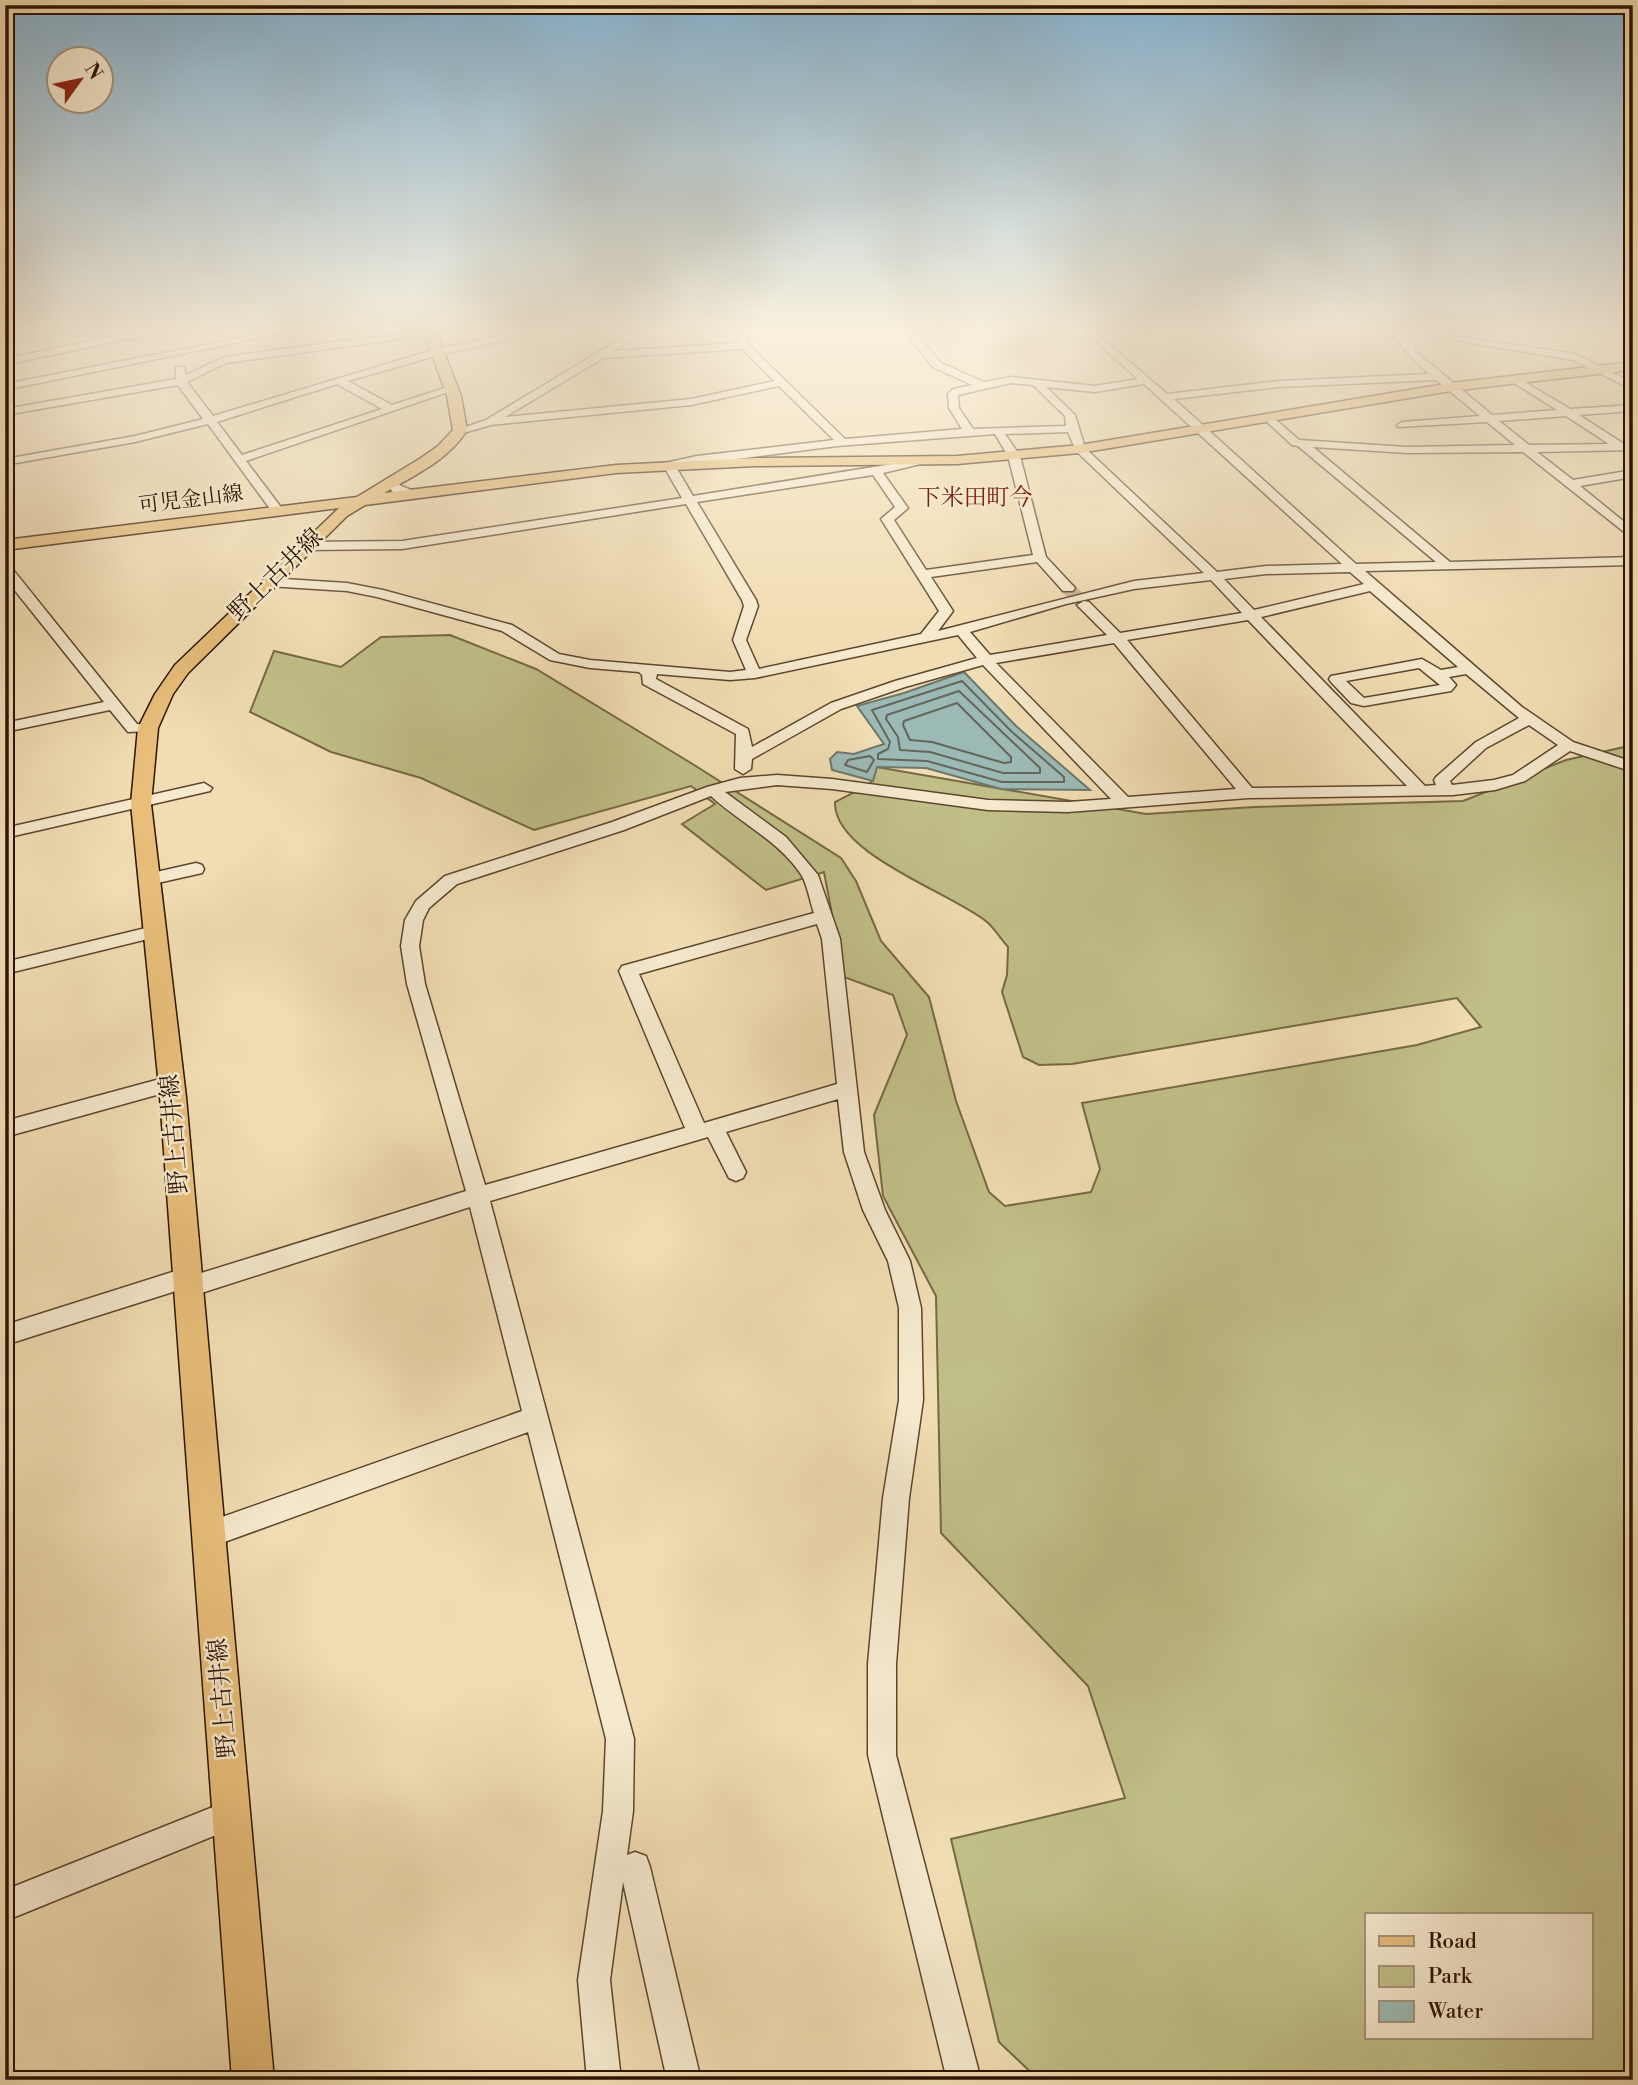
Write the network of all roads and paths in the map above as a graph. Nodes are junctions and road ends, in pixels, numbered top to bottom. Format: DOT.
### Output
graph roads {
  1 [pos="174,429"];
  2 [pos="218,429"];
  3 [pos="327,429"];
  4 [pos="466,429"];
  5 [pos="829,429"];
  6 [pos="1061,429"];
  7 [pos="1072,429"];
  8 [pos="1207,429"];
  9 [pos="1281,429"];
  10 [pos="1503,429"];
  11 [pos="1595,429"];
  12 [pos="968,430"];
  13 [pos="1203,430"];
  14 [pos="460,431"];
  15 [pos="998,431"];
  16 [pos="841,441"];
  17 [pos="1303,444"];
  18 [pos="1627,447"];
  19 [pos="1080,449"];
  20 [pos="1527,449"];
  21 [pos="1633,454"];
  22 [pos="1014,456"];
  23 [pos="241,459"];
  24 [pos="925,460"];
  25 [pos="5,462"];
  26 [pos="669,464"];
  27 [pos="876,471"];
  28 [pos="1633,473"];
  29 [pos="1571,484"];
  30 [pos="401,487"];
  31 [pos="359,499"];
  32 [pos="688,500"];
  33 [pos="277,510"];
  34 [pos="1626,523"];
  35 [pos="1633,535"];
  36 [pos="5,545"];
  37 [pos="307,546"];
  38 [pos="1040,558"];
  39 [pos="1633,561"];
  40 [pos="1445,563"];
  41 [pos="1354,568"];
  42 [pos="5,569"];
  43 [pos="923,574"];
  44 [pos="1214,576"];
  45 [pos="268,582"];
  46 [pos="1373,586"];
  47 [pos="1068,588"];
  48 [pos="24,589"];
  49 [pos="5,593"];
  50 [pos="1084,604"];
  51 [pos="1251,615"];
  52 [pos="961,630"];
  53 [pos="925,638"];
  54 [pos="1118,639"];
  55 [pos="987,660"];
  56 [pos="1469,669"];
  57 [pos="644,670"];
  58 [pos="755,674"];
  59 [pos="1438,675"];
  60 [pos="113,705"];
  61 [pos="1528,719"];
  62 [pos="5,728"];
  63 [pos="148,728"];
  64 [pos="1567,745"];
  65 [pos="746,757"];
  66 [pos="1633,767"];
  67 [pos="740,783"];
  68 [pos="204,788"];
  69 [pos="713,790"];
  70 [pos="1420,790"];
  71 [pos="1446,790"];
  72 [pos="1248,793"];
  73 [pos="141,803"];
  74 [pos="1124,803"];
  75 [pos="5,834"];
  76 [pos="197,869"];
  77 [pos="149,879"];
  78 [pos="825,916"];
  79 [pos="154,932"];
  80 [pos="5,968"];
  81 [pos="171,1083"];
  82 [pos="847,1089"];
  83 [pos="5,1129"];
  84 [pos="705,1130"];
  85 [pos="736,1172"];
  86 [pos="478,1196"];
  87 [pos="188,1282"];
  88 [pos="5,1335"];
  89 [pos="536,1418"];
  90 [pos="208,1535"];
  91 [pos="233,1814"];
  92 [pos="635,1867"];
  93 [pos="5,1906"];
  94 [pos="253,2080"];
  95 [pos="604,2080"];
  96 [pos="684,2080"];
  97 [pos="964,2080"];
  1 -- 25 [label="street"];
  2 -- 23 [label="street"];
  3 -- 23 [label="street"];
  4 -- 14 [label="street"];
  5 -- 16 [label="street"];
  6 -- 15 [label="street"];
  7 -- 19 [label="street"];
  8 -- 13 [label="main road"];
  9 -- 17 [label="street"];
  10 -- 20 [label="street"];
  11 -- 18 [label="street"];
  12 -- 15 [label="street"];
  12 -- 16 [label="street"];
  13 -- 19 [label="main road"];
  13 -- 41 [label="street"];
  14 -- 30 [label="main road, 野上古井線"];
  15 -- 22 [label="street"];
  16 -- 26 [label="street"];
  17 -- 20 [label="street"];
  17 -- 40 [label="street"];
  18 -- 20 [label="street"];
  18 -- 21 [label="street"];
  19 -- 22 [label="main road"];
  19 -- 44 [label="street"];
  20 -- 29 [label="street"];
  22 -- 24 [label="main road"];
  22 -- 38 [label="street"];
  23 -- 33 [label="street"];
  24 -- 26 [label="main road"];
  24 -- 27 [label="street"];
  26 -- 30 [label="main road"];
  26 -- 32 [label="street"];
  27 -- 32 [label="street"];
  27 -- 43 [label="street"];
  28 -- 29 [label="street"];
  29 -- 34 [label="street"];
  30 -- 31 [label="main road, 野上古井線"];
  31 -- 33 [label="main road, 可児金山線"];
  31 -- 37 [label="main road, 野上古井線"];
  32 -- 37 [label="street"];
  32 -- 58 [label="street"];
  33 -- 36 [label="main road, 可児金山線"];
  34 -- 35 [label="street"];
  37 -- 45 [label="main road, 野上古井線"];
  38 -- 43 [label="street"];
  38 -- 47 [label="street"];
  39 -- 40 [label="street"];
  40 -- 41 [label="street"];
  41 -- 44 [label="street"];
  41 -- 46 [label="street"];
  42 -- 48 [label="street"];
  43 -- 53 [label="street"];
  44 -- 51 [label="street"];
  44 -- 52 [label="street"];
  45 -- 57 [label="street"];
  45 -- 63 [label="main road, 野上古井線"];
  46 -- 51 [label="street"];
  46 -- 56 [label="street"];
  48 -- 49 [label="street"];
  48 -- 60 [label="street"];
  50 -- 54 [label="street"];
  51 -- 54 [label="street"];
  51 -- 70 [label="street"];
  52 -- 53 [label="street"];
  52 -- 55 [label="street"];
  53 -- 58 [label="street"];
  54 -- 55 [label="street"];
  54 -- 72 [label="street"];
  55 -- 65 [label="street"];
  55 -- 74 [label="street"];
  56 -- 59 [label="street"];
  56 -- 61 [label="street"];
  57 -- 58 [label="street"];
  57 -- 65 [label="street"];
  59 -- 59 [label="street"];
  60 -- 62 [label="street"];
  60 -- 63 [label="street"];
  61 -- 64 [label="street"];
  61 -- 71 [label="street"];
  63 -- 73 [label="main road, 野上古井線"];
  64 -- 66 [label="street"];
  64 -- 71 [label="street"];
  65 -- 67 [label="street"];
  67 -- 69 [label="street"];
  67 -- 74 [label="street"];
  68 -- 73 [label="street"];
  69 -- 78 [label="street"];
  69 -- 86 [label="street"];
  70 -- 71 [label="street"];
  70 -- 72 [label="street"];
  72 -- 74 [label="street"];
  73 -- 75 [label="street"];
  73 -- 77 [label="main road, 野上古井線"];
  76 -- 77 [label="street"];
  77 -- 79 [label="main road, 野上古井線"];
  78 -- 82 [label="street"];
  78 -- 84 [label="street"];
  79 -- 80 [label="street"];
  79 -- 81 [label="main road, 野上古井線"];
  81 -- 83 [label="street"];
  81 -- 87 [label="main road, 野上古井線"];
  82 -- 84 [label="street"];
  82 -- 97 [label="street"];
  84 -- 85 [label="street"];
  84 -- 86 [label="street"];
  86 -- 87 [label="street"];
  86 -- 89 [label="street"];
  87 -- 88 [label="street"];
  87 -- 90 [label="main road, 野上古井線"];
  89 -- 90 [label="street"];
  89 -- 95 [label="street"];
  90 -- 91 [label="main road, 野上古井線"];
  91 -- 93 [label="street"];
  91 -- 94 [label="main road, 野上古井線"];
  92 -- 96 [label="street"];
}
